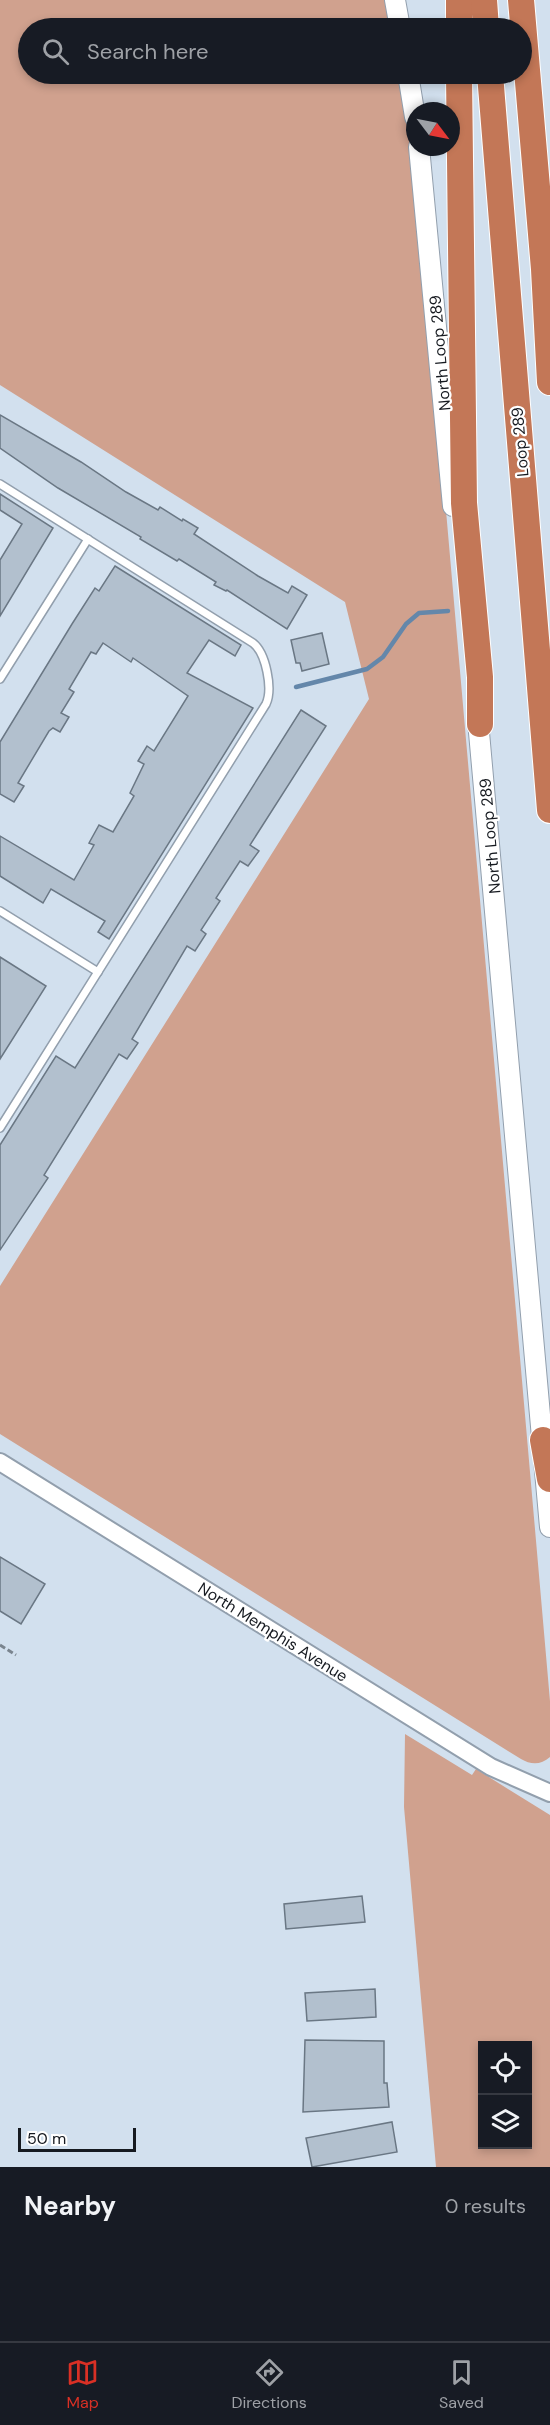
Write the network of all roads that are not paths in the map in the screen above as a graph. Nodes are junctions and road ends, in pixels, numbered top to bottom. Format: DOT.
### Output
graph roads {
  1 [pos="395,0"];
  2 [pos="459,0"];
  3 [pos="484,0"];
  4 [pos="521,0"];
  5 [pos="398,18"];
  6 [pos="459,18"];
  7 [pos="485,18"];
  8 [pos="523,18"];
  9 [pos="410,84"];
  10 [pos="459,84"];
  11 [pos="491,84"];
  12 [pos="528,84"];
  13 [pos="413,102"];
  14 [pos="420,156"];
  15 [pos="544,269"];
  16 [pos="550,294"];
  17 [pos="550,382"];
  18 [pos="0,484"];
  19 [pos="88,539"];
  20 [pos="0,679"];
  21 [pos="480,724"];
  22 [pos="550,810"];
  23 [pos="0,911"];
  24 [pos="98,972"];
  25 [pos="0,1128"];
  26 [pos="543,1440"];
  27 [pos="0,1462"];
  28 [pos="550,1479"];
  29 [pos="550,1527"];
  30 [pos="550,1793"];
  1 -- 5 [label="main road"];
  2 -- 6 [label="highway"];
  3 -- 7 [label="highway"];
  4 -- 8 [label="highway"];
  9 -- 13 [label="main road"];
  10 -- 21 [label="highway"];
  11 -- 22 [label="highway, Loop 289"];
  12 -- 15 [label="highway"];
  14 -- 21 [label="main road, North Loop 289"];
  15 -- 16 [label="highway"];
  15 -- 17 [label="highway"];
  18 -- 19 [label="lane"];
  19 -- 20 [label="lane"];
  19 -- 24 [label="lane"];
  21 -- 26 [label="main road, North Loop 289"];
  23 -- 24 [label="lane"];
  24 -- 25 [label="lane"];
  26 -- 28 [label="highway"];
  26 -- 29 [label="main road, North Loop 289"];
  27 -- 30 [label="street, North Memphis Avenue"];
}
